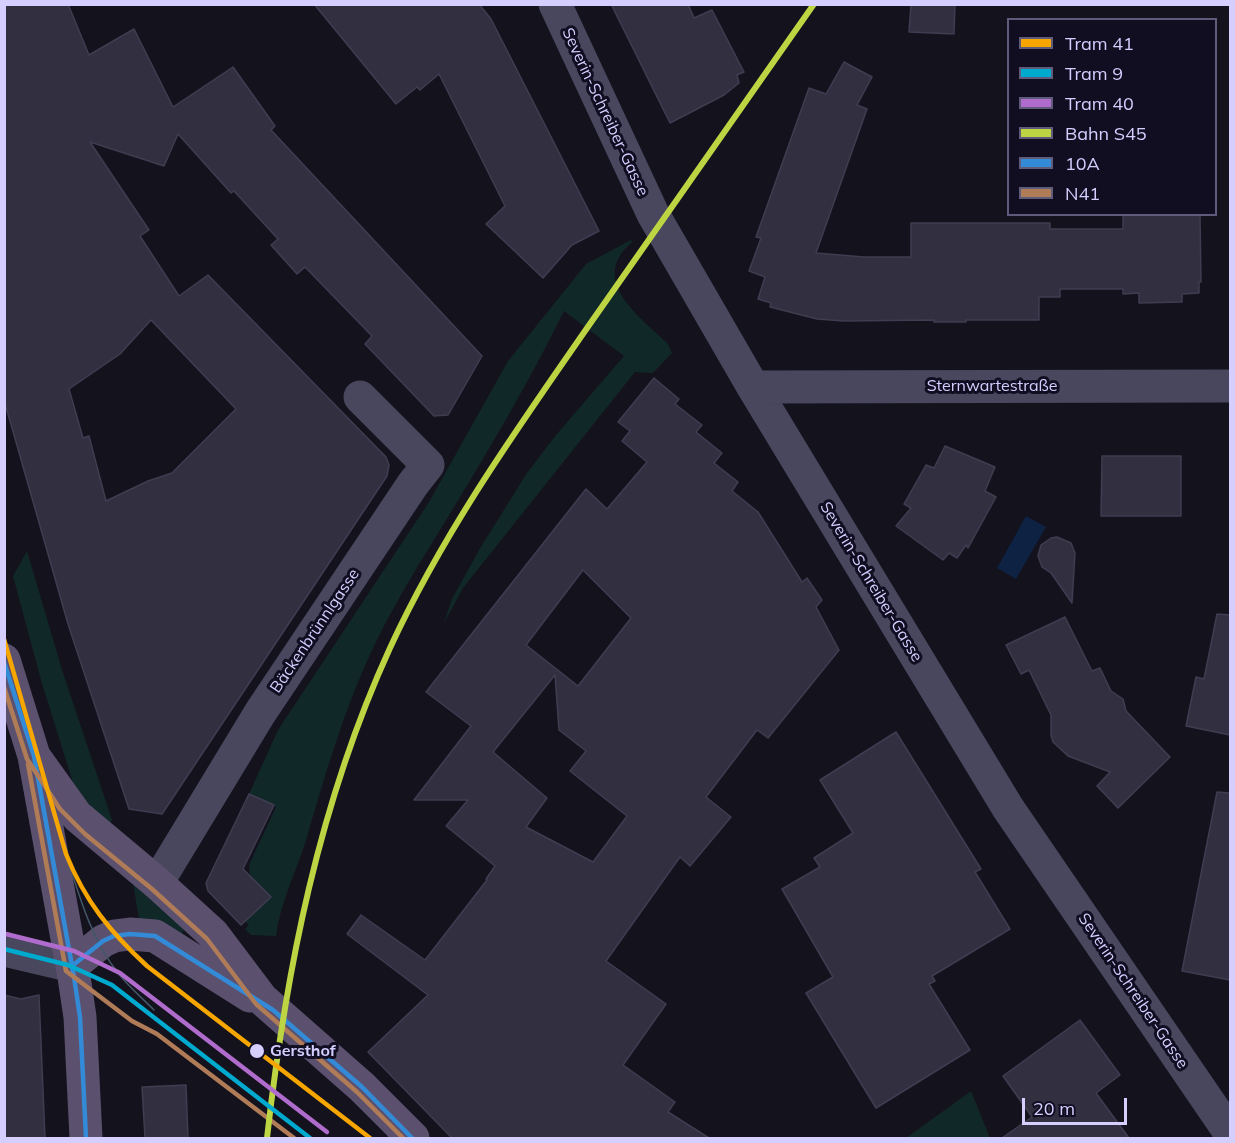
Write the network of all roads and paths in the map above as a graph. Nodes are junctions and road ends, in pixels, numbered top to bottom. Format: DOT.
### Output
graph roads {
  1 [pos="555,4"];
  2 [pos="1230,386"];
  3 [pos="753,387"];
  4 [pos="360,397"];
  5 [pos="4,660"];
  6 [pos="34,756"];
  7 [pos="157,883"];
  8 [pos="4,950"];
  9 [pos="72,966"];
  10 [pos="273,1010"];
  11 [pos="1230,1133"];
  12 [pos="86,1138"];
  13 [pos="412,1138"];
  1 -- 3 [label="street, Severin-Schreiber-Gasse"];
  2 -- 3 [label="street, Sternwartestraße"];
  3 -- 11 [label="street, Severin-Schreiber-Gasse"];
  4 -- 7 [label="street, Bäckenbrünnlgasse"];
  5 -- 6 [label="main road"];
  6 -- 7 [label="main road"];
  6 -- 9 [label="main road"];
  7 -- 10 [label="main road"];
  8 -- 9 [label="street"];
  9 -- 10 [label="main road"];
  9 -- 12 [label="main road"];
  10 -- 13 [label="main road"];
}
